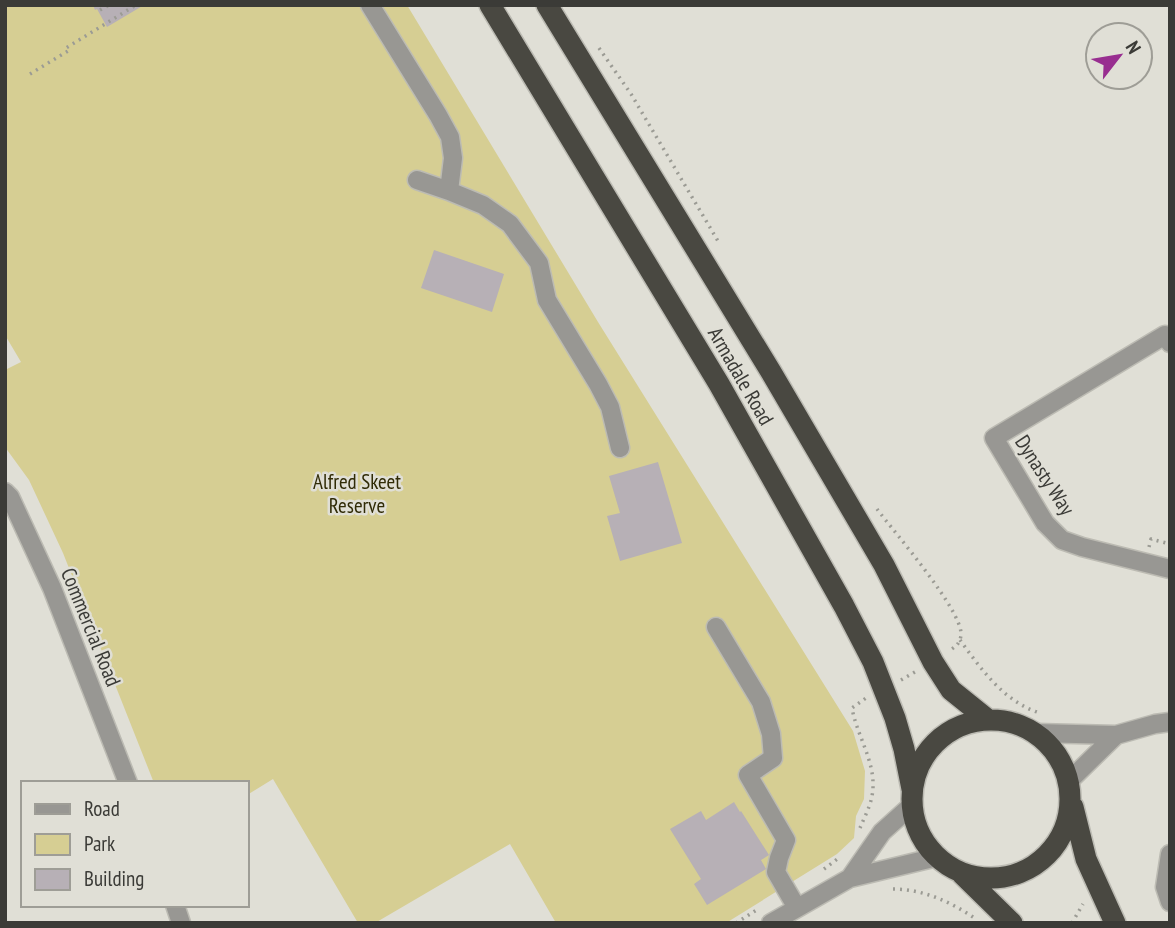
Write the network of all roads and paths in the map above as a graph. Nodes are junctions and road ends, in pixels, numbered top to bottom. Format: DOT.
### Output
graph roads {
  1 [pos="108,5"];
  2 [pos="120,5"];
  3 [pos="136,5"];
  4 [pos="370,5"];
  5 [pos="490,5"];
  6 [pos="547,5"];
  7 [pos="100,10"];
  8 [pos="124,12"];
  9 [pos="30,74"];
  10 [pos="417,180"];
  11 [pos="449,191"];
  12 [pos="1167,339"];
  13 [pos="620,448"];
  14 [pos="5,492"];
  15 [pos="1170,569"];
  16 [pos="716,627"];
  17 [pos="960,640"];
  18 [pos="852,708"];
  19 [pos="987,719"];
  20 [pos="1170,722"];
  21 [pos="1038,723"];
  22 [pos="1116,735"];
  23 [pos="127,781"];
  24 [pos="1070,791"];
  25 [pos="912,797"];
  26 [pos="856,837"];
  27 [pos="1170,854"];
  28 [pos="842,855"];
  29 [pos="937,858"];
  30 [pos="822,870"];
  31 [pos="960,873"];
  32 [pos="850,878"];
  33 [pos="888,889"];
  34 [pos="787,891"];
  35 [pos="1085,901"];
  36 [pos="1170,902"];
  37 [pos="797,908"];
  38 [pos="736,923"];
  39 [pos="771,923"];
  40 [pos="982,923"];
  41 [pos="1012,923"];
  42 [pos="1072,923"];
  43 [pos="1115,923"];
  1 -- 7 [label="path"];
  2 -- 8 [label="path"];
  3 -- 8 [label="path"];
  4 -- 11 [label="street"];
  5 -- 25 [label="highway, Armadale Road"];
  6 -- 19 [label="highway, Armadale Road"];
  8 -- 9 [label="path"];
  10 -- 11 [label="street"];
  11 -- 13 [label="street"];
  12 -- 15 [label="street, Dynasty Way"];
  14 -- 23 [label="street, Commercial Road"];
  16 -- 34 [label="street"];
  17 -- 21 [label="path"];
  18 -- 26 [label="path"];
  19 -- 21 [label="highway"];
  19 -- 25 [label="highway"];
  20 -- 22 [label="street"];
  21 -- 22 [label="street"];
  21 -- 24 [label="highway"];
  22 -- 24 [label="street"];
  24 -- 31 [label="highway"];
  24 -- 43 [label="highway"];
  25 -- 29 [label="highway"];
  25 -- 32 [label="street"];
  27 -- 36 [label="street"];
  28 -- 30 [label="path"];
  29 -- 31 [label="highway"];
  29 -- 32 [label="street"];
  31 -- 41 [label="highway"];
  32 -- 37 [label="street"];
  33 -- 40 [label="path"];
  34 -- 37 [label="street"];
  34 -- 38 [label="path"];
  35 -- 42 [label="path"];
  37 -- 39 [label="street"];
}
